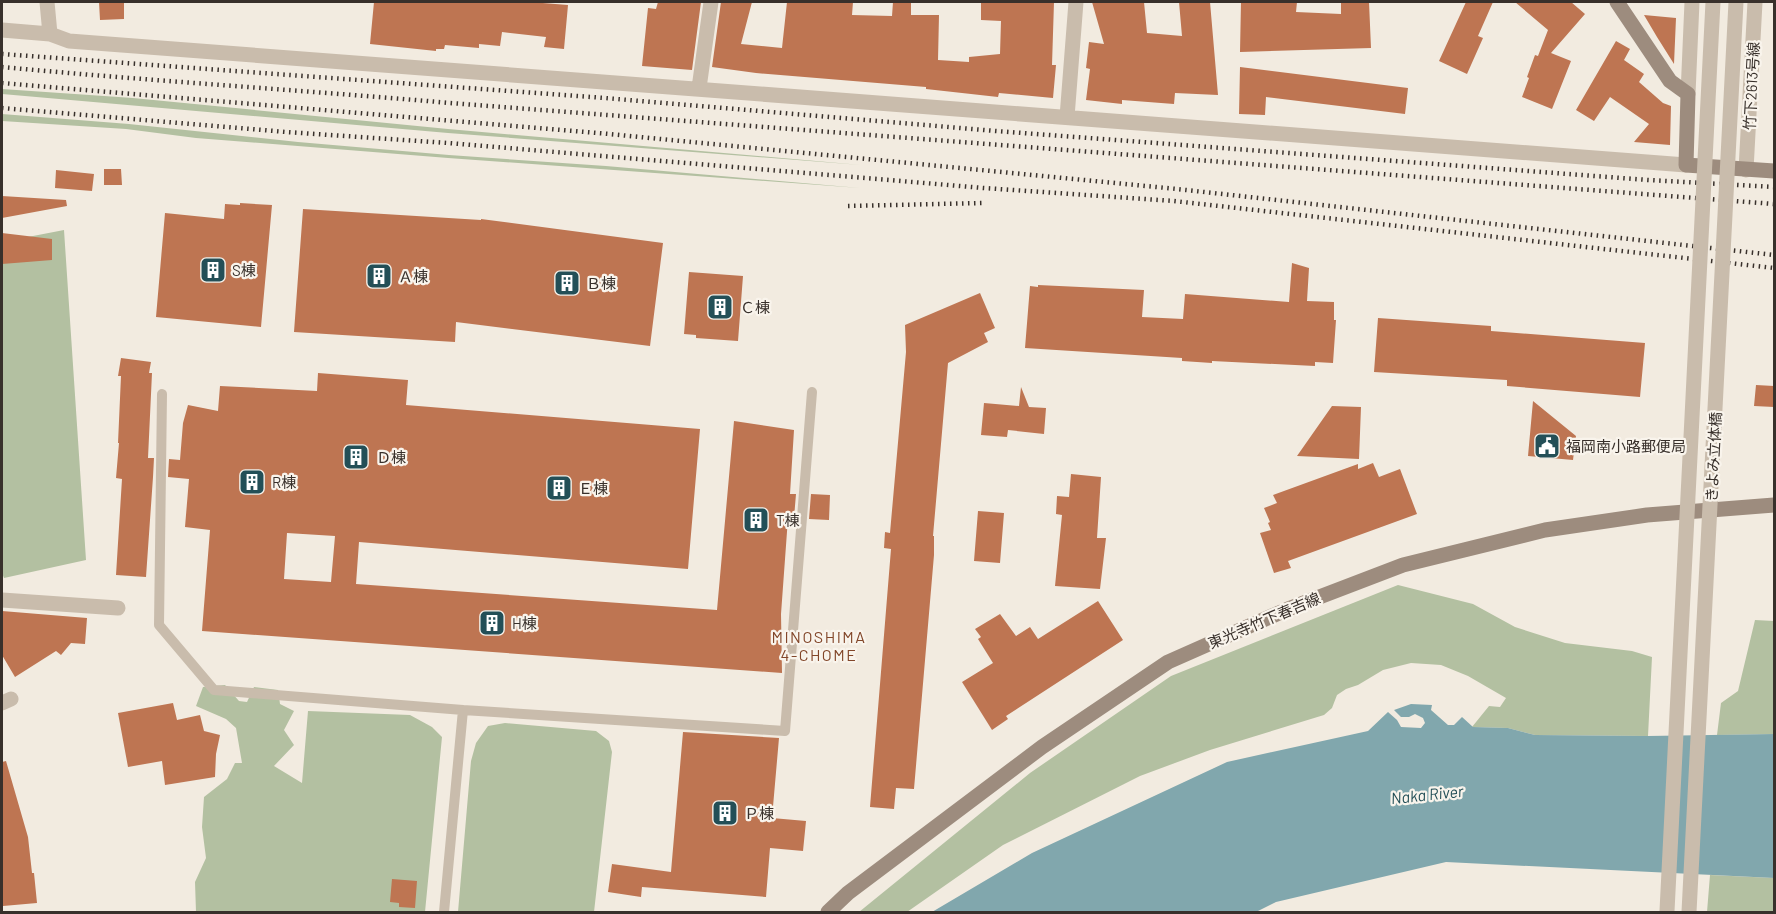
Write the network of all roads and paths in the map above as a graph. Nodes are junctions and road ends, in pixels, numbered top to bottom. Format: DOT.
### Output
graph roads {
  1 [pos="47,2"];
  2 [pos="711,2"];
  3 [pos="1076,2"];
  4 [pos="1617,2"];
  5 [pos="1692,2"];
  6 [pos="1713,2"];
  7 [pos="1736,2"];
  8 [pos="1755,2"];
  9 [pos="2,30"];
  10 [pos="50,34"];
  11 [pos="699,88"];
  12 [pos="1688,94"];
  13 [pos="1067,117"];
  14 [pos="1686,165"];
  15 [pos="1746,170"];
  16 [pos="1774,171"];
  17 [pos="812,392"];
  18 [pos="162,394"];
  19 [pos="1774,505"];
  20 [pos="2,600"];
  21 [pos="118,608"];
  22 [pos="463,710"];
  23 [pos="1667,911"];
  24 [pos="444,912"];
  25 [pos="828,912"];
  26 [pos="1689,912"];
  1 -- 10 [label="street"];
  2 -- 11 [label="street"];
  3 -- 13 [label="street"];
  4 -- 12 [label="main road"];
  5 -- 12 [label="street"];
  6 -- 23 [label="street, きよみ立体橋, bridge"];
  7 -- 26 [label="street, きよみ立体橋, bridge"];
  8 -- 15 [label="street, 竹下2613号線"];
  9 -- 10 [label="street"];
  10 -- 11 [label="street"];
  11 -- 13 [label="street"];
  12 -- 14 [label="main road"];
  13 -- 14 [label="street"];
  14 -- 15 [label="main road"];
  15 -- 16 [label="main road"];
  17 -- 22 [label="lane"];
  18 -- 22 [label="lane"];
  19 -- 25 [label="main road, 東光寺竹下春吉線"];
  20 -- 21 [label="street"];
  22 -- 24 [label="lane"];
}
